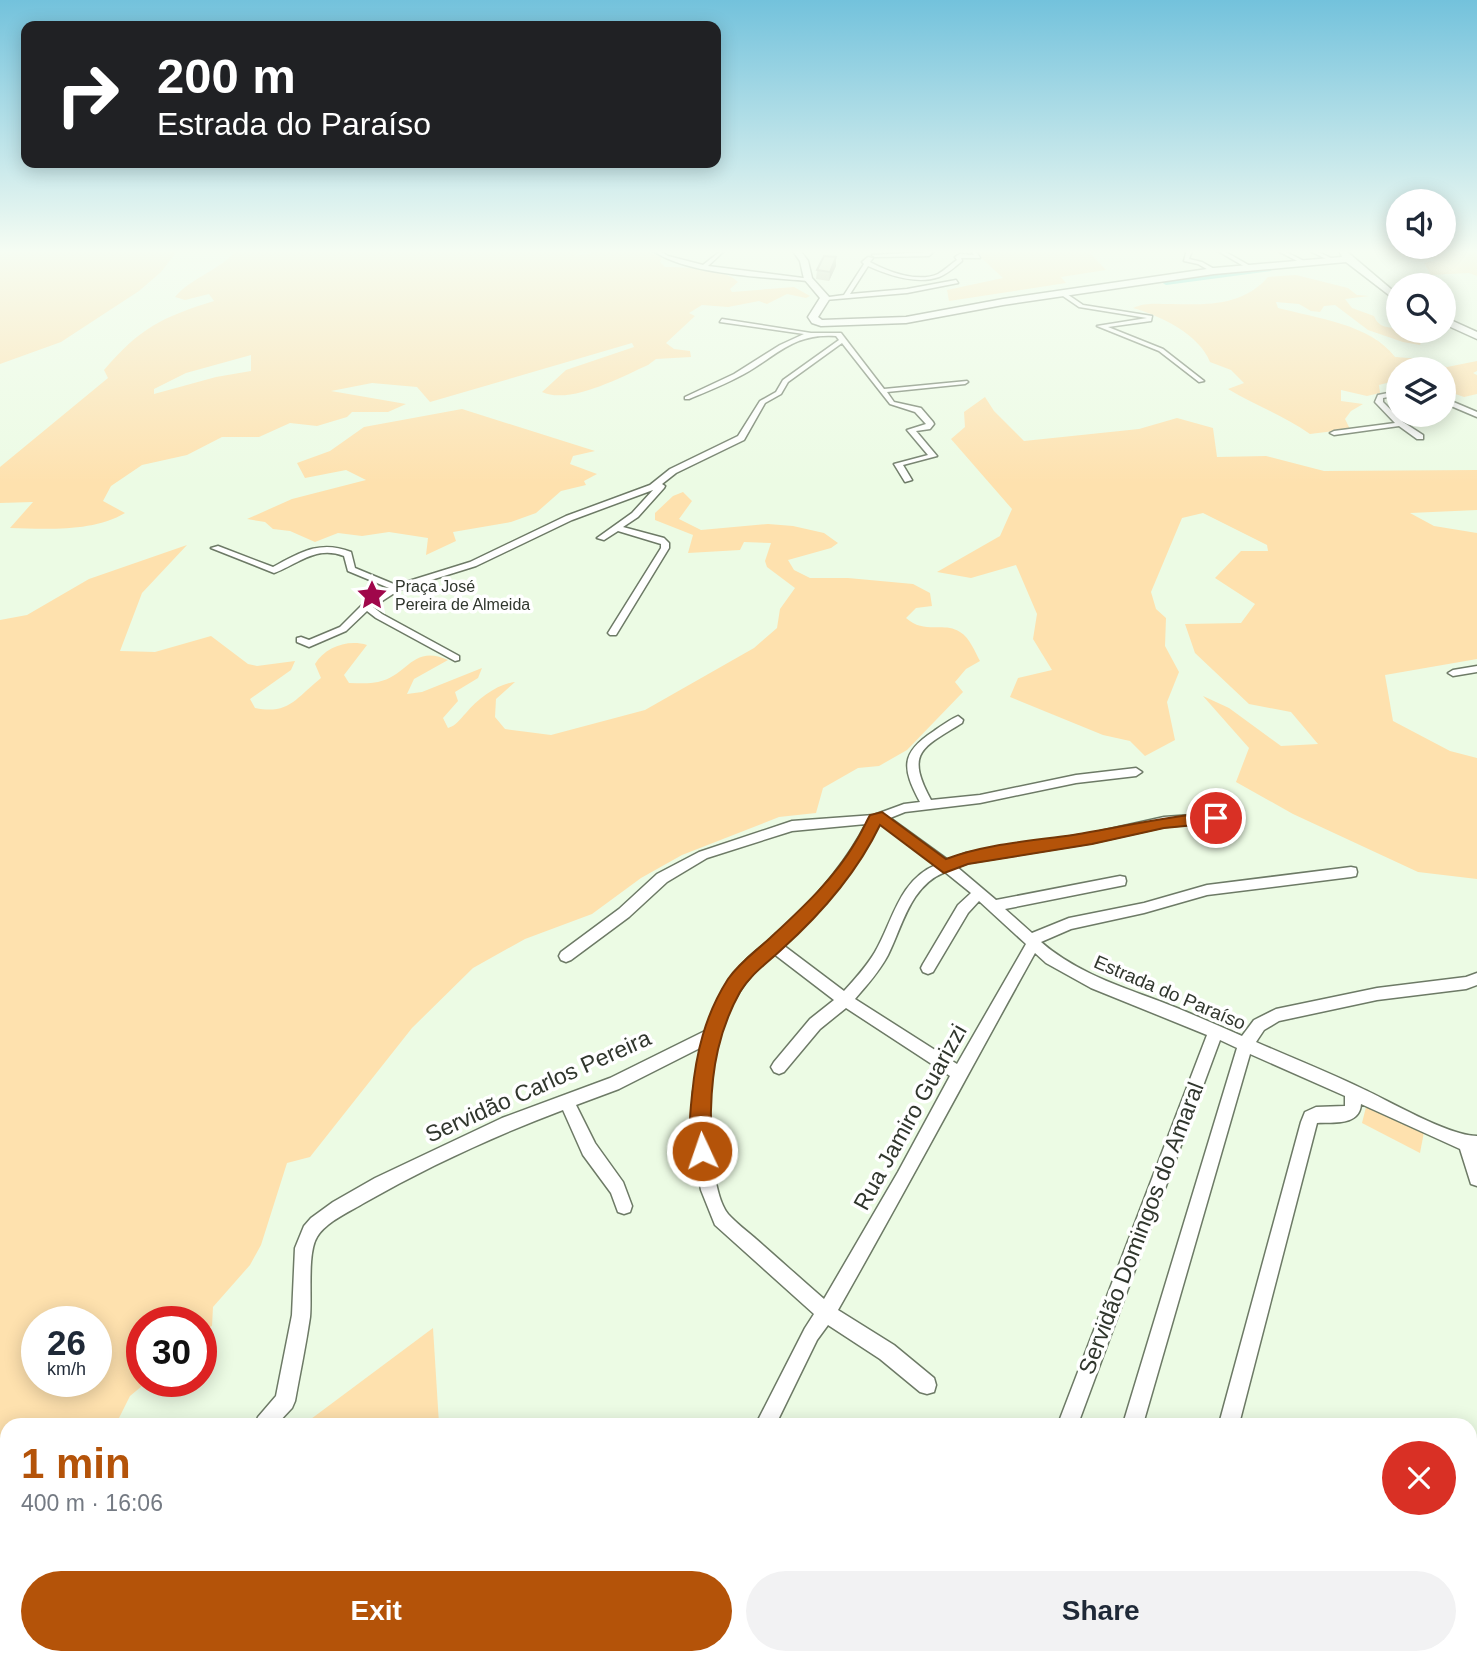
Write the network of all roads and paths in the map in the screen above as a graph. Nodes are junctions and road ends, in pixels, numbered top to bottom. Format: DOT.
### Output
graph roads {
  1 [pos="744,328"];
  2 [pos="791,328"];
  3 [pos="821,328"];
  4 [pos="845,328"];
  5 [pos="1105,328"];
  6 [pos="1460,328"];
  7 [pos="816,329"];
  8 [pos="1477,336"];
  9 [pos="841,337"];
  10 [pos="799,338"];
  11 [pos="1200,381"];
  12 [pos="965,382"];
  13 [pos="882,391"];
  14 [pos="1386,396"];
  15 [pos="687,398"];
  16 [pos="1456,405"];
  17 [pos="1386,407"];
  18 [pos="1477,415"];
  19 [pos="1386,426"];
  20 [pos="1405,427"];
  21 [pos="1334,433"];
  22 [pos="1420,437"];
  23 [pos="665,477"];
  24 [pos="908,481"];
  25 [pos="618,528"];
  26 [pos="601,538"];
  27 [pos="215,548"];
  28 [pos="396,588"];
  29 [pos="366,606"];
  30 [pos="613,633"];
  31 [pos="301,639"];
  32 [pos="455,658"];
  33 [pos="1477,669"];
  34 [pos="1453,673"];
  35 [pos="958,720"];
  36 [pos="1136,772"];
  37 [pos="928,806"];
  38 [pos="1235,816"];
  39 [pos="878,818"];
  40 [pos="944,867"];
  41 [pos="1351,872"];
  42 [pos="1121,881"];
  43 [pos="978,894"];
  44 [pos="994,906"];
  45 [pos="1033,941"];
  46 [pos="774,946"];
  47 [pos="566,956"];
  48 [pos="928,968"];
  49 [pos="1477,979"];
  50 [pos="845,1000"];
  51 [pos="1215,1032"];
  52 [pos="710,1035"];
  53 [pos="1245,1045"];
  54 [pos="779,1067"];
  55 [pos="959,1074"];
  56 [pos="1353,1092"];
  57 [pos="568,1103"];
  58 [pos="1472,1144"];
  59 [pos="1477,1178"];
  60 [pos="624,1206"];
  61 [pos="826,1313"];
  62 [pos="927,1385"];
  63 [pos="270,1418"];
  64 [pos="769,1418"];
  65 [pos="1070,1418"];
  66 [pos="1135,1418"];
  67 [pos="1231,1418"];
  1 -- 10 [label="street"];
  2 -- 7 [label="street"];
  3 -- 7 [label="street"];
  4 -- 9 [label="street"];
  5 -- 11 [label="street"];
  6 -- 8 [label="street"];
  7 -- 9 [label="street"];
  7 -- 10 [label="street"];
  9 -- 13 [label="street"];
  9 -- 23 [label="street"];
  10 -- 15 [label="street"];
  12 -- 13 [label="street"];
  13 -- 24 [label="street"];
  14 -- 17 [label="street"];
  16 -- 18 [label="street"];
  19 -- 21 [label="street"];
  20 -- 22 [label="street"];
  23 -- 25 [label="street"];
  23 -- 28 [label="street"];
  25 -- 26 [label="street"];
  25 -- 30 [label="street"];
  27 -- 28 [label="street"];
  28 -- 29 [label="street"];
  29 -- 31 [label="street"];
  29 -- 32 [label="street"];
  33 -- 34 [label="street"];
  35 -- 37 [label="street"];
  36 -- 37 [label="street"];
  37 -- 39 [label="street"];
  38 -- 40 [label="street"];
  39 -- 40 [label="street, Estrada do Paraíso"];
  39 -- 46 [label="street"];
  39 -- 47 [label="street"];
  40 -- 43 [label="street, Estrada do Paraíso"];
  40 -- 50 [label="street"];
  41 -- 45 [label="street"];
  42 -- 44 [label="street"];
  43 -- 44 [label="street, Estrada do Paraíso"];
  43 -- 48 [label="street"];
  44 -- 45 [label="street, Estrada do Paraíso"];
  45 -- 51 [label="street, Estrada do Paraíso"];
  45 -- 55 [label="street, Rua Jamiro Guarizzi"];
  46 -- 50 [label="street"];
  46 -- 52 [label="street"];
  49 -- 53 [label="street"];
  50 -- 54 [label="street"];
  50 -- 55 [label="street"];
  51 -- 53 [label="street, Estrada do Paraíso"];
  51 -- 65 [label="street, Servidão Domingos do Amaral"];
  52 -- 57 [label="street, Servidão Carlos Pereira"];
  52 -- 61 [label="street"];
  53 -- 56 [label="street, Estrada do Paraíso"];
  53 -- 66 [label="street"];
  55 -- 61 [label="street, Rua Jamiro Guarizzi"];
  56 -- 58 [label="street, Estrada do Paraíso"];
  56 -- 67 [label="street"];
  57 -- 60 [label="street"];
  57 -- 63 [label="street, Servidão Carlos Pereira"];
  58 -- 59 [label="street"];
  61 -- 62 [label="street"];
  61 -- 64 [label="street"];
}
